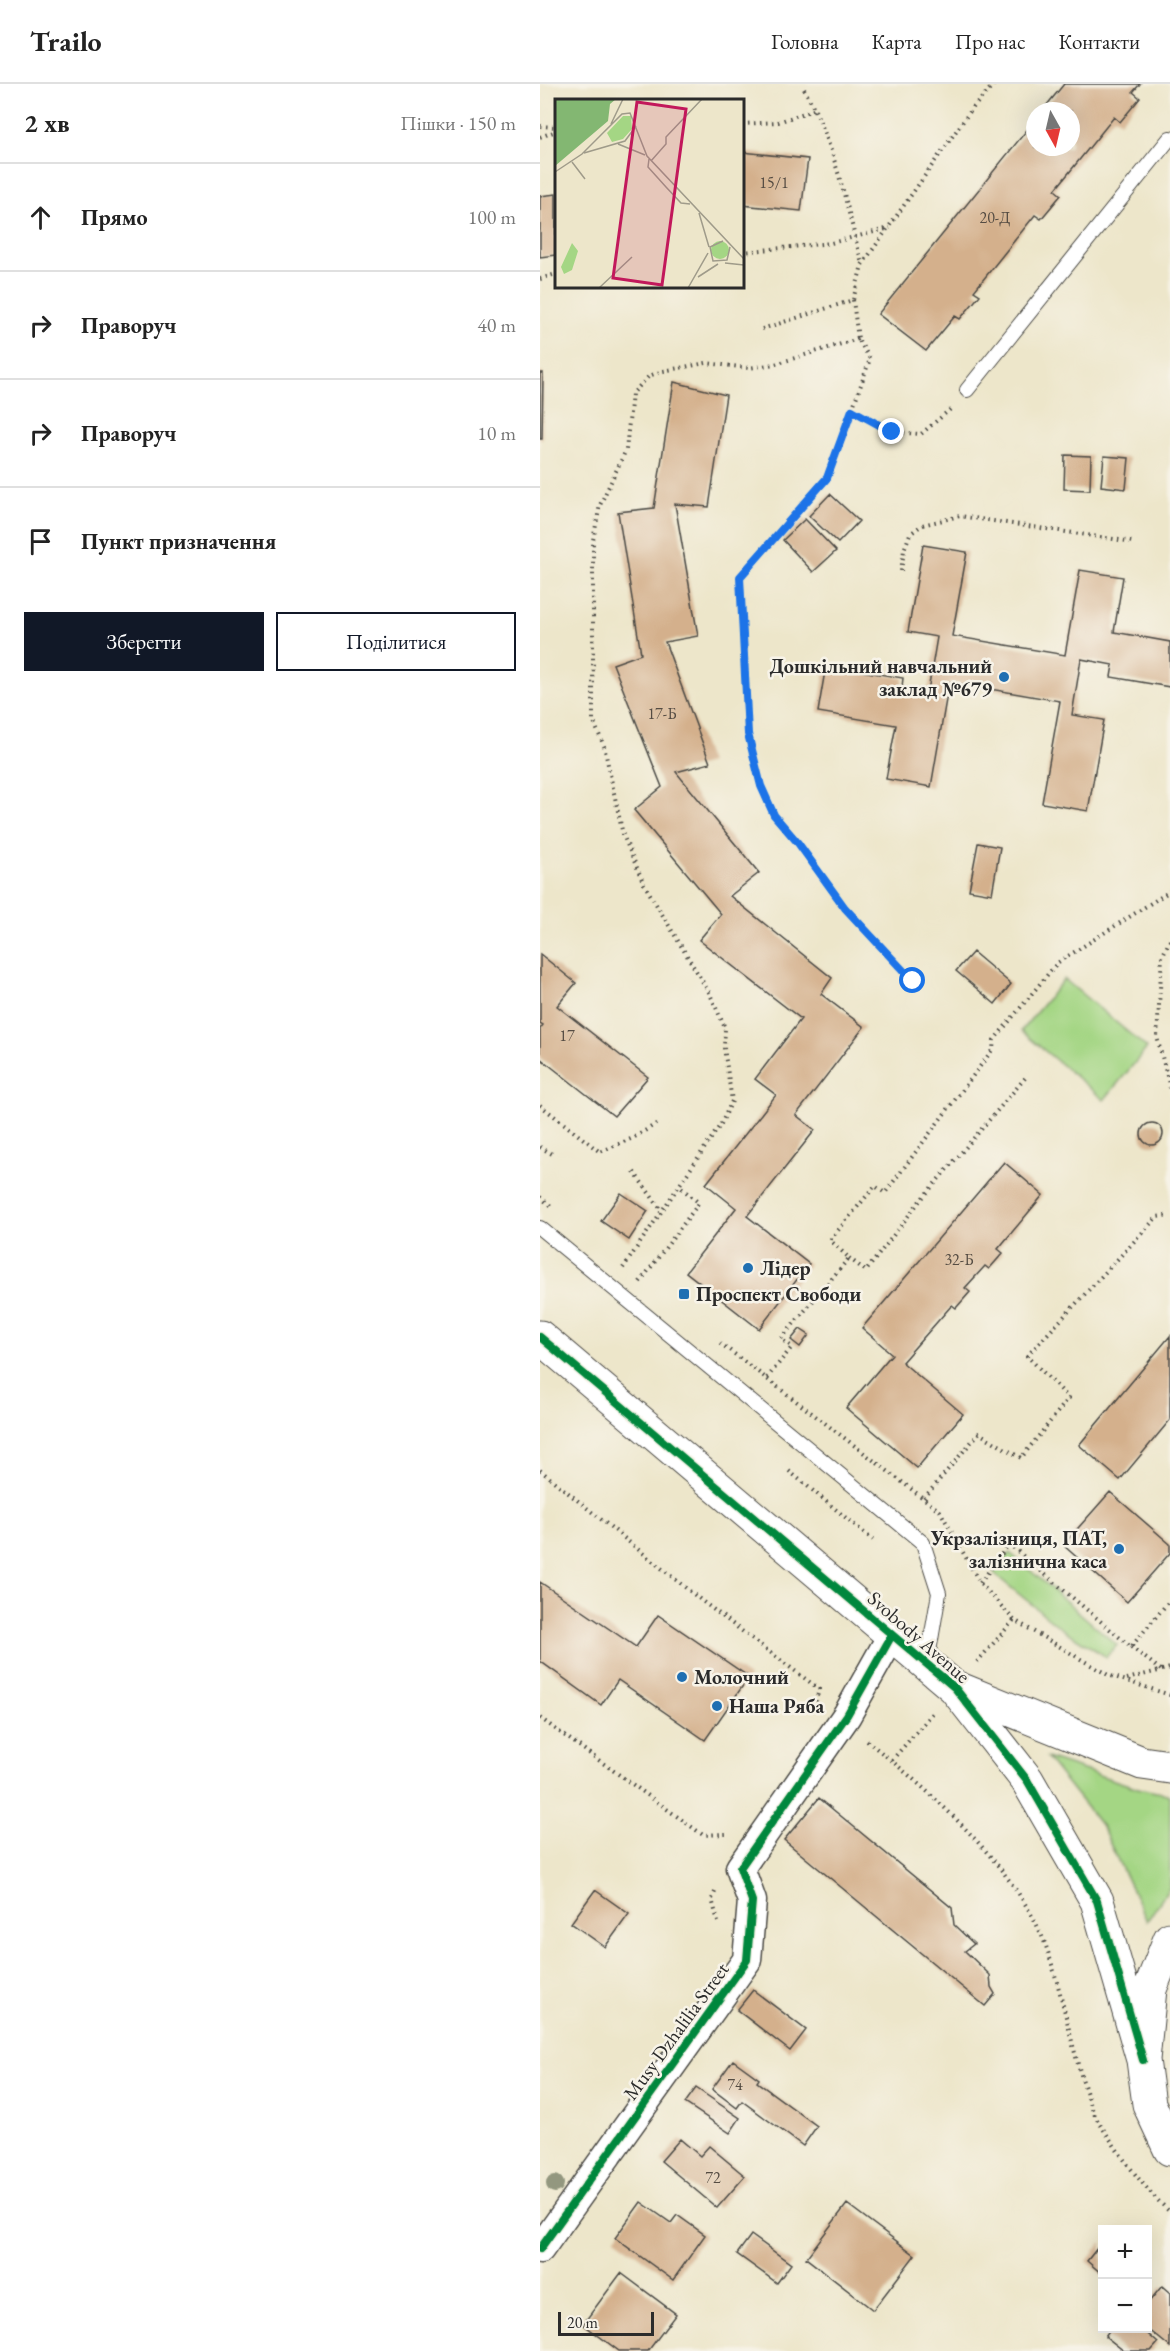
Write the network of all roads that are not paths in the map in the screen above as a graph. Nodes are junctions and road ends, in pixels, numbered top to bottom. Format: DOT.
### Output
graph roads {
  1 [pos="1170,138"];
  2 [pos="967,390"];
  3 [pos="540,1228"];
  4 [pos="540,1337"];
  5 [pos="892,1635"];
  6 [pos="927,1665"];
  7 [pos="955,1688"];
  8 [pos="1170,1767"];
  9 [pos="1170,1939"];
  10 [pos="1143,2060"];
  11 [pos="1170,2149"];
  12 [pos="540,2249"];
  1 -- 2 [label="lane"];
  3 -- 6 [label="lane"];
  4 -- 5 [label="street, Svobody Avenue"];
  5 -- 6 [label="street, Svobody Avenue"];
  5 -- 12 [label="street, Musy Dzhalilia Street"];
  6 -- 7 [label="street, Svobody Avenue"];
  7 -- 8 [label="street, Svobody Avenue"];
  7 -- 10 [label="street, Svobody Avenue"];
  9 -- 10 [label="street"];
  10 -- 11 [label="street"];
}
